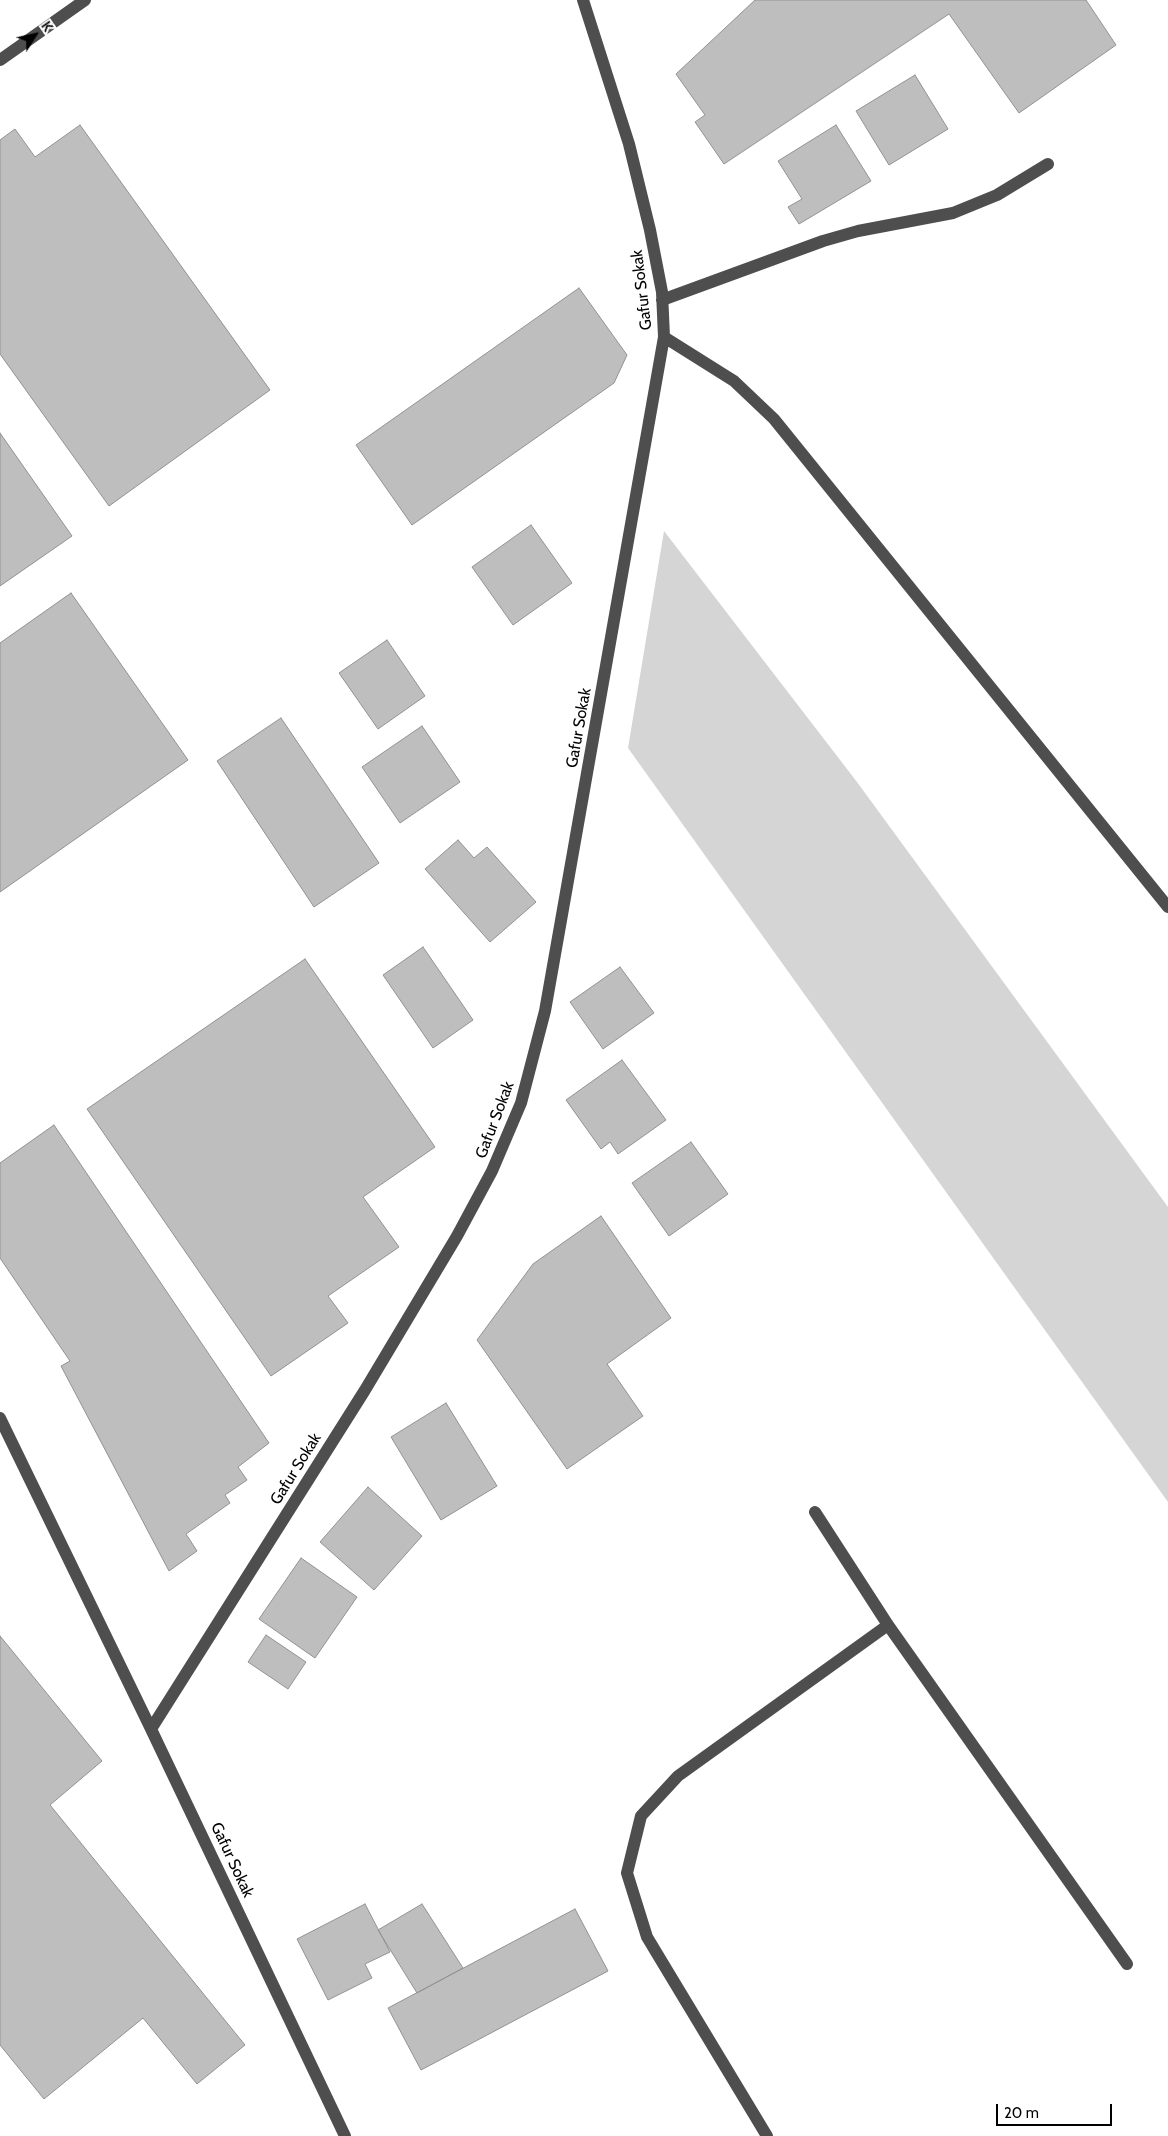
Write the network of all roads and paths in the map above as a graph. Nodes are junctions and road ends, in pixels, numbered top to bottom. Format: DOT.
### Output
graph roads {
  1 [pos="85,0"];
  2 [pos="583,0"];
  3 [pos="0,60"];
  4 [pos="1048,164"];
  5 [pos="662,300"];
  6 [pos="664,338"];
  7 [pos="1168,907"];
  8 [pos="0,1418"];
  9 [pos="815,1512"];
  10 [pos="888,1625"];
  11 [pos="151,1729"];
  12 [pos="1127,1964"];
  13 [pos="345,2136"];
  14 [pos="767,2136"];
  1 -- 3 [label="street"];
  2 -- 5 [label="street, Gafur Sokak"];
  4 -- 5 [label="street"];
  5 -- 6 [label="street, Gafur Sokak"];
  6 -- 7 [label="street"];
  6 -- 11 [label="street, Gafur Sokak"];
  8 -- 11 [label="street"];
  9 -- 10 [label="street"];
  10 -- 12 [label="street"];
  10 -- 14 [label="street"];
  11 -- 13 [label="street, Gafur Sokak"];
}
